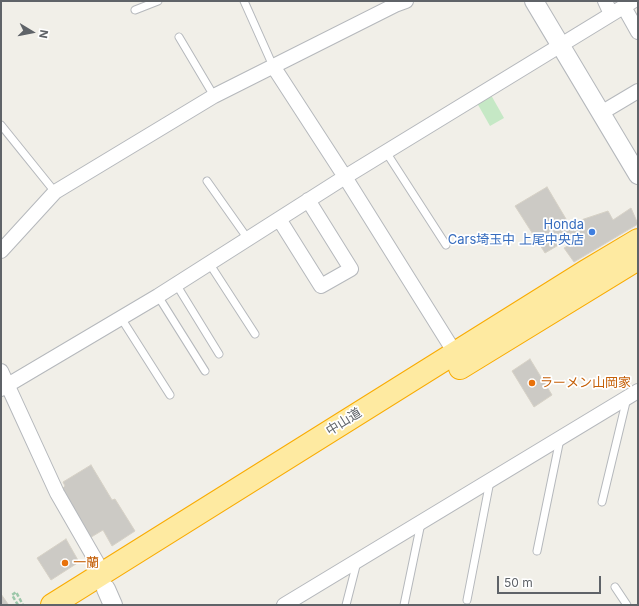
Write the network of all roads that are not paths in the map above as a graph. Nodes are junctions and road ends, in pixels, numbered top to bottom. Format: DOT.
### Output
graph roads {
  1 [pos="158,1"];
  2 [pos="244,1"];
  3 [pos="406,1"];
  4 [pos="534,1"];
  5 [pos="605,1"];
  6 [pos="628,4"];
  7 [pos="135,10"];
  8 [pos="611,14"];
  9 [pos="638,32"];
  10 [pos="178,37"];
  11 [pos="559,45"];
  12 [pos="273,66"];
  13 [pos="638,91"];
  14 [pos="214,96"];
  15 [pos="601,113"];
  16 [pos="1,125"];
  17 [pos="386,152"];
  18 [pos="638,175"];
  19 [pos="345,177"];
  20 [pos="207,181"];
  21 [pos="55,192"];
  22 [pos="308,200"];
  23 [pos="279,219"];
  24 [pos="248,239"];
  25 [pos="638,240"];
  26 [pos="446,245"];
  27 [pos="1,251"];
  28 [pos="638,259"];
  29 [pos="209,263"];
  30 [pos="176,284"];
  31 [pos="158,296"];
  32 [pos="121,318"];
  33 [pos="254,334"];
  34 [pos="455,353"];
  35 [pos="219,354"];
  36 [pos="1,371"];
  37 [pos="204,371"];
  38 [pos="4,387"];
  39 [pos="632,394"];
  40 [pos="170,395"];
  41 [pos="560,438"];
  42 [pos="490,481"];
  43 [pos="602,502"];
  44 [pos="421,522"];
  45 [pos="537,551"];
  46 [pos="357,561"];
  47 [pos="615,587"];
  48 [pos="107,589"];
  49 [pos="467,600"];
  50 [pos="52,605"];
  51 [pos="80,605"];
  52 [pos="284,605"];
  53 [pos="346,605"];
  54 [pos="404,605"];
  55 [pos="627,605"];
  1 -- 7 [label="lane"];
  2 -- 12 [label="lane"];
  3 -- 12 [label="street"];
  4 -- 11 [label="street"];
  5 -- 8 [label="street"];
  6 -- 8 [label="street"];
  6 -- 9 [label="street"];
  8 -- 11 [label="street"];
  10 -- 14 [label="lane"];
  11 -- 15 [label="street"];
  11 -- 17 [label="street"];
  12 -- 14 [label="street"];
  12 -- 19 [label="street"];
  13 -- 15 [label="street"];
  14 -- 21 [label="street"];
  15 -- 18 [label="street"];
  16 -- 21 [label="lane"];
  17 -- 19 [label="street"];
  17 -- 26 [label="lane"];
  19 -- 22 [label="street"];
  19 -- 34 [label="street"];
  20 -- 24 [label="lane"];
  21 -- 27 [label="street"];
  22 -- 23 [label="street"];
  22 -- 23 [label="street"];
  23 -- 24 [label="street"];
  24 -- 29 [label="street"];
  25 -- 34 [label="highway, 中山道"];
  28 -- 48 [label="highway, 中山道"];
  29 -- 30 [label="street"];
  29 -- 33 [label="lane"];
  30 -- 31 [label="street"];
  30 -- 35 [label="lane"];
  31 -- 32 [label="street"];
  31 -- 37 [label="lane"];
  32 -- 38 [label="street"];
  32 -- 40 [label="lane"];
  34 -- 48 [label="highway, 中山道"];
  36 -- 38 [label="street"];
  38 -- 48 [label="street"];
  39 -- 41 [label="street"];
  39 -- 43 [label="lane"];
  41 -- 42 [label="street"];
  41 -- 45 [label="lane"];
  42 -- 44 [label="street"];
  42 -- 49 [label="lane"];
  44 -- 46 [label="street"];
  44 -- 54 [label="lane"];
  46 -- 52 [label="street"];
  46 -- 53 [label="lane"];
  47 -- 55 [label="lane"];
  48 -- 50 [label="highway, 中山道"];
  48 -- 51 [label="highway, 中山道"];
}
